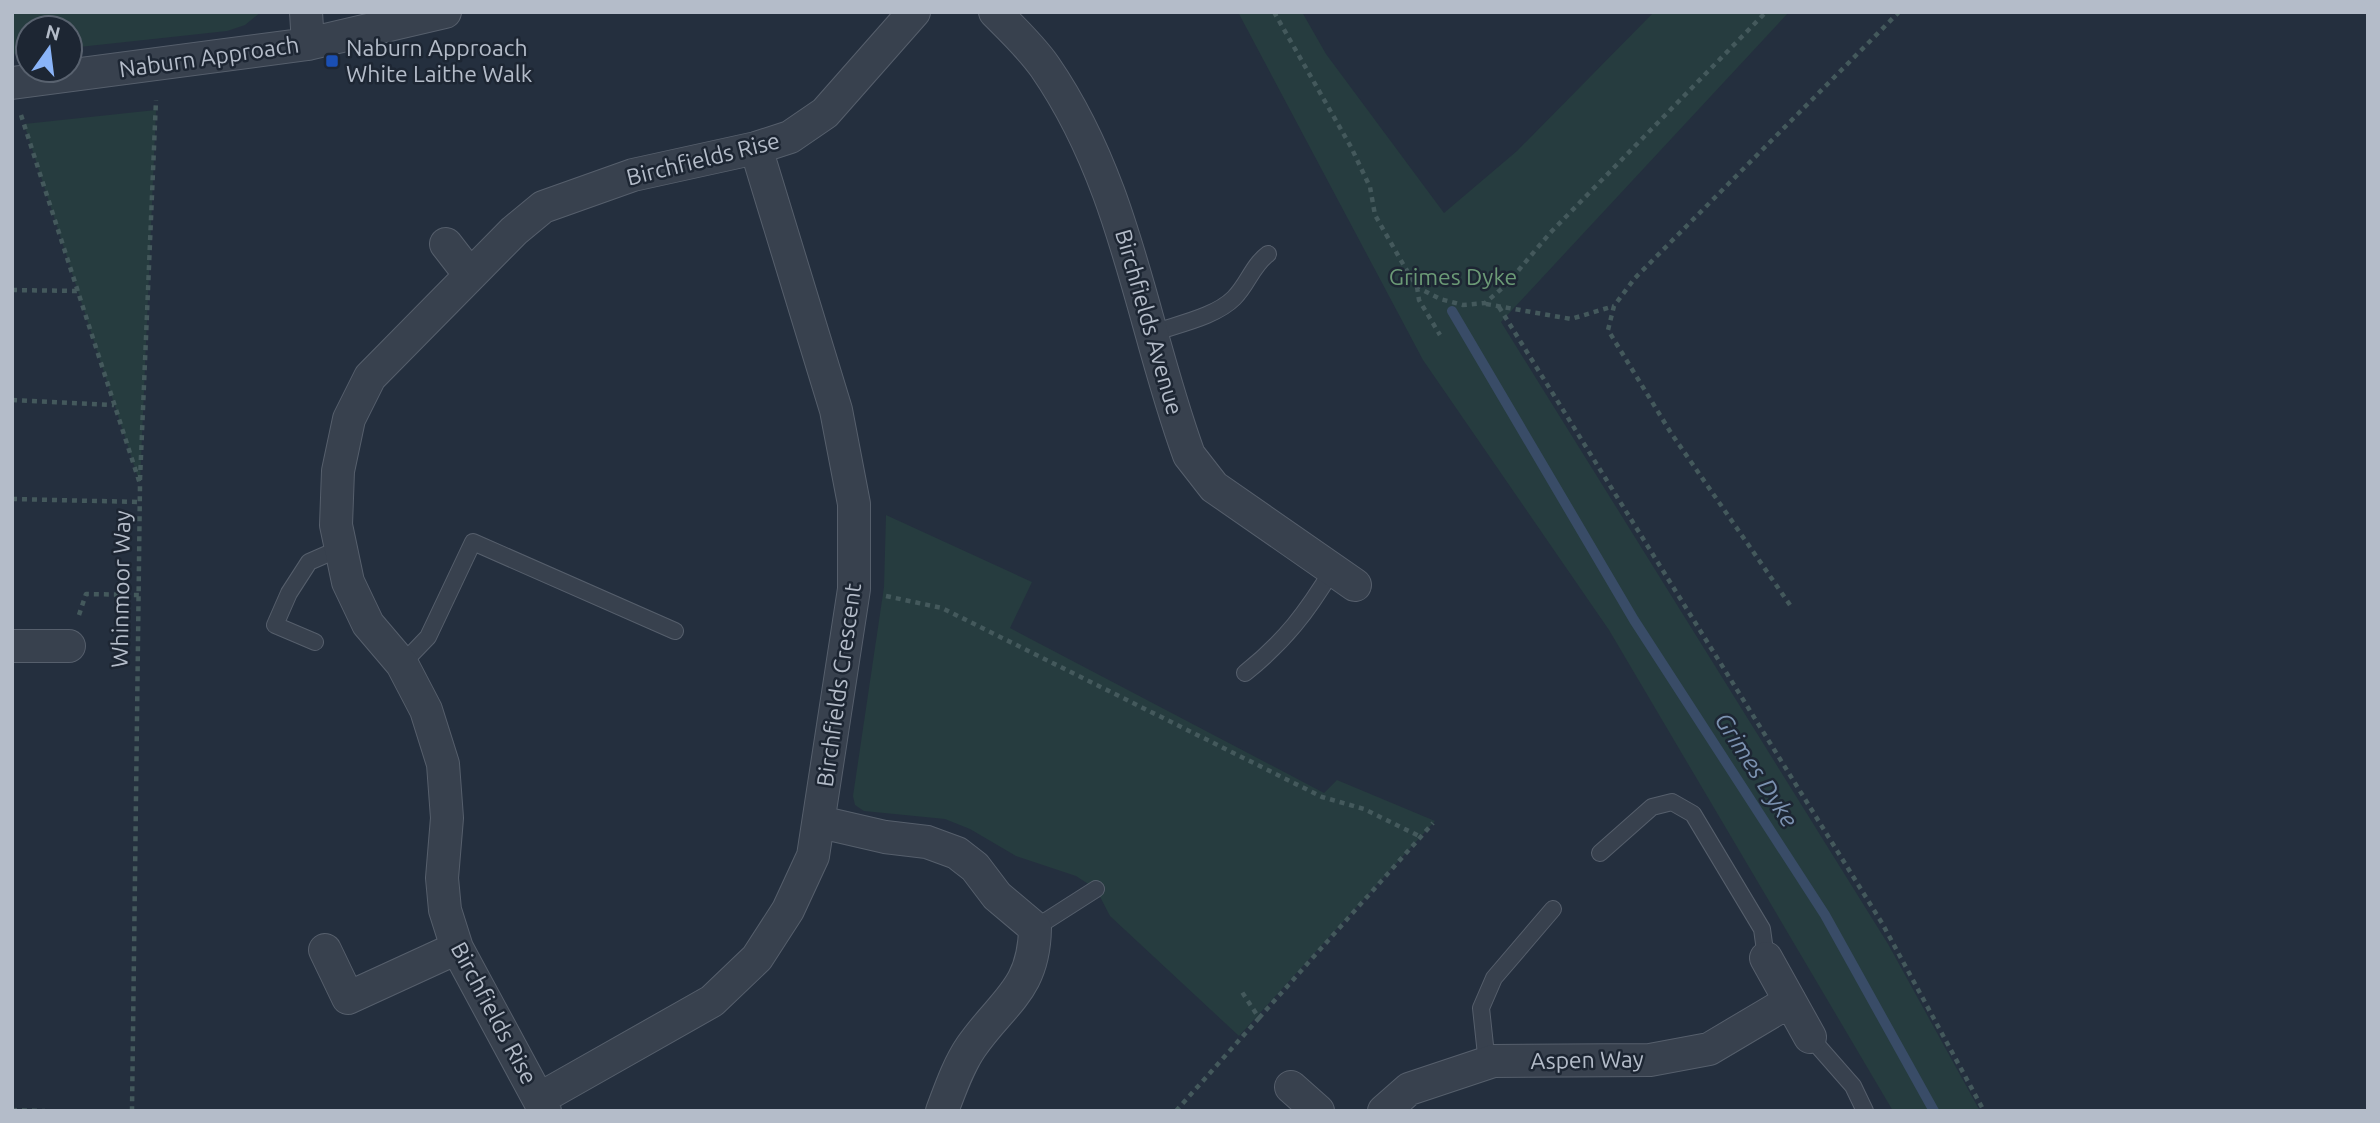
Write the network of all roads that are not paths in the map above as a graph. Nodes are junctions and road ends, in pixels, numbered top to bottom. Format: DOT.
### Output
graph roads {
  1 [pos="306,12"];
  2 [pos="445,12"];
  3 [pos="914,12"];
  4 [pos="995,12"];
  5 [pos="308,44"];
  6 [pos="16,98"];
  7 [pos="756,148"];
  8 [pos="446,244"];
  9 [pos="1268,254"];
  10 [pos="471,275"];
  11 [pos="1153,333"];
  12 [pos="341,548"];
  13 [pos="1344,577"];
  14 [pos="675,631"];
  15 [pos="315,642"];
  16 [pos="12,646"];
  17 [pos="69,646"];
  18 [pos="402,664"];
  19 [pos="1245,673"];
  20 [pos="820,822"];
  21 [pos="1600,853"];
  22 [pos="1096,889"];
  23 [pos="1553,909"];
  24 [pos="1035,928"];
  25 [pos="457,948"];
  26 [pos="325,950"];
  27 [pos="1766,958"];
  28 [pos="1790,1001"];
  29 [pos="1810,1037"];
  30 [pos="1488,1064"];
  31 [pos="1291,1087"];
  32 [pos="542,1105"];
  33 [pos="942,1111"];
  34 [pos="1318,1111"];
  35 [pos="1384,1111"];
  36 [pos="1865,1111"];
  1 -- 5 [label="street"];
  2 -- 5 [label="street, Naburn Approach"];
  3 -- 7 [label="street, Birchfields Rise"];
  4 -- 11 [label="street, Birchfields Avenue"];
  5 -- 6 [label="street, Naburn Approach"];
  7 -- 10 [label="street, Birchfields Rise"];
  7 -- 20 [label="street, Birchfields Crescent"];
  8 -- 10 [label="street"];
  9 -- 11 [label="lane"];
  10 -- 12 [label="street, Birchfields Rise"];
  11 -- 13 [label="street, Birchfields Avenue"];
  12 -- 15 [label="lane"];
  12 -- 18 [label="street, Birchfields Rise"];
  13 -- 19 [label="lane"];
  14 -- 18 [label="lane"];
  16 -- 17 [label="street"];
  18 -- 25 [label="street, Birchfields Rise"];
  20 -- 24 [label="street"];
  20 -- 32 [label="street, Birchfields Crescent"];
  21 -- 27 [label="lane"];
  22 -- 24 [label="lane"];
  23 -- 30 [label="lane"];
  24 -- 33 [label="street"];
  25 -- 26 [label="street"];
  25 -- 32 [label="street, Birchfields Rise"];
  27 -- 28 [label="street"];
  28 -- 29 [label="street"];
  28 -- 30 [label="street, Aspen Way"];
  29 -- 36 [label="lane"];
  30 -- 35 [label="street, Aspen Way"];
  31 -- 34 [label="street"];
}
